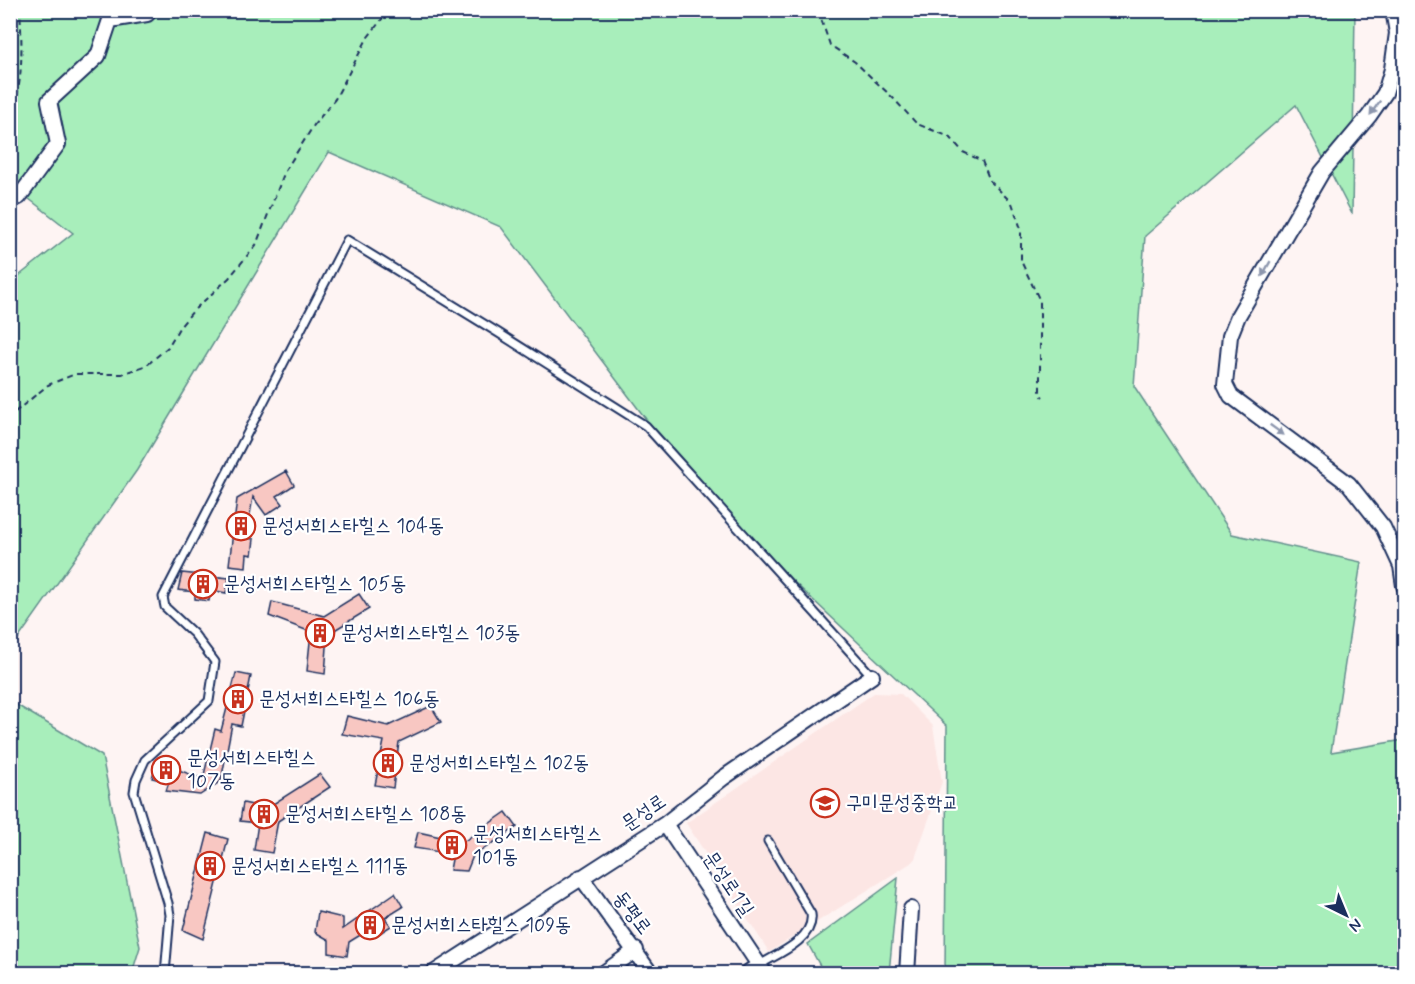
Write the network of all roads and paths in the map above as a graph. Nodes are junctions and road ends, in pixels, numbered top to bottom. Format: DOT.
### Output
graph roads {
  1 [pos="20,10"];
  2 [pos="148,10"];
  3 [pos="389,10"];
  4 [pos="818,10"];
  5 [pos="1393,10"];
  6 [pos="1401,34"];
  7 [pos="10,116"];
  8 [pos="15,195"];
  9 [pos="1043,398"];
  10 [pos="10,423"];
  11 [pos="1404,586"];
  12 [pos="872,676"];
  13 [pos="665,824"];
  14 [pos="768,841"];
  15 [pos="581,877"];
  16 [pos="911,909"];
  17 [pos="636,950"];
  18 [pos="762,969"];
  19 [pos="432,973"];
  20 [pos="165,974"];
  21 [pos="602,974"];
  22 [pos="651,974"];
  23 [pos="746,974"];
  24 [pos="907,974"];
  1 -- 7 [label="path"];
  2 -- 8 [label="street"];
  3 -- 10 [label="path"];
  4 -- 9 [label="path"];
  5 -- 6 [label="street"];
  6 -- 11 [label="street, one-way"];
  12 -- 13 [label="street, 문성로"];
  12 -- 20 [label="lane"];
  13 -- 15 [label="street, 문성로"];
  13 -- 18 [label="street, 문성로1길"];
  14 -- 18 [label="lane"];
  15 -- 17 [label="street, 동평로"];
  15 -- 19 [label="street, 문성로"];
  16 -- 24 [label="street"];
  17 -- 21 [label="street"];
  17 -- 22 [label="street, 동평로"];
  18 -- 23 [label="street"];
}
